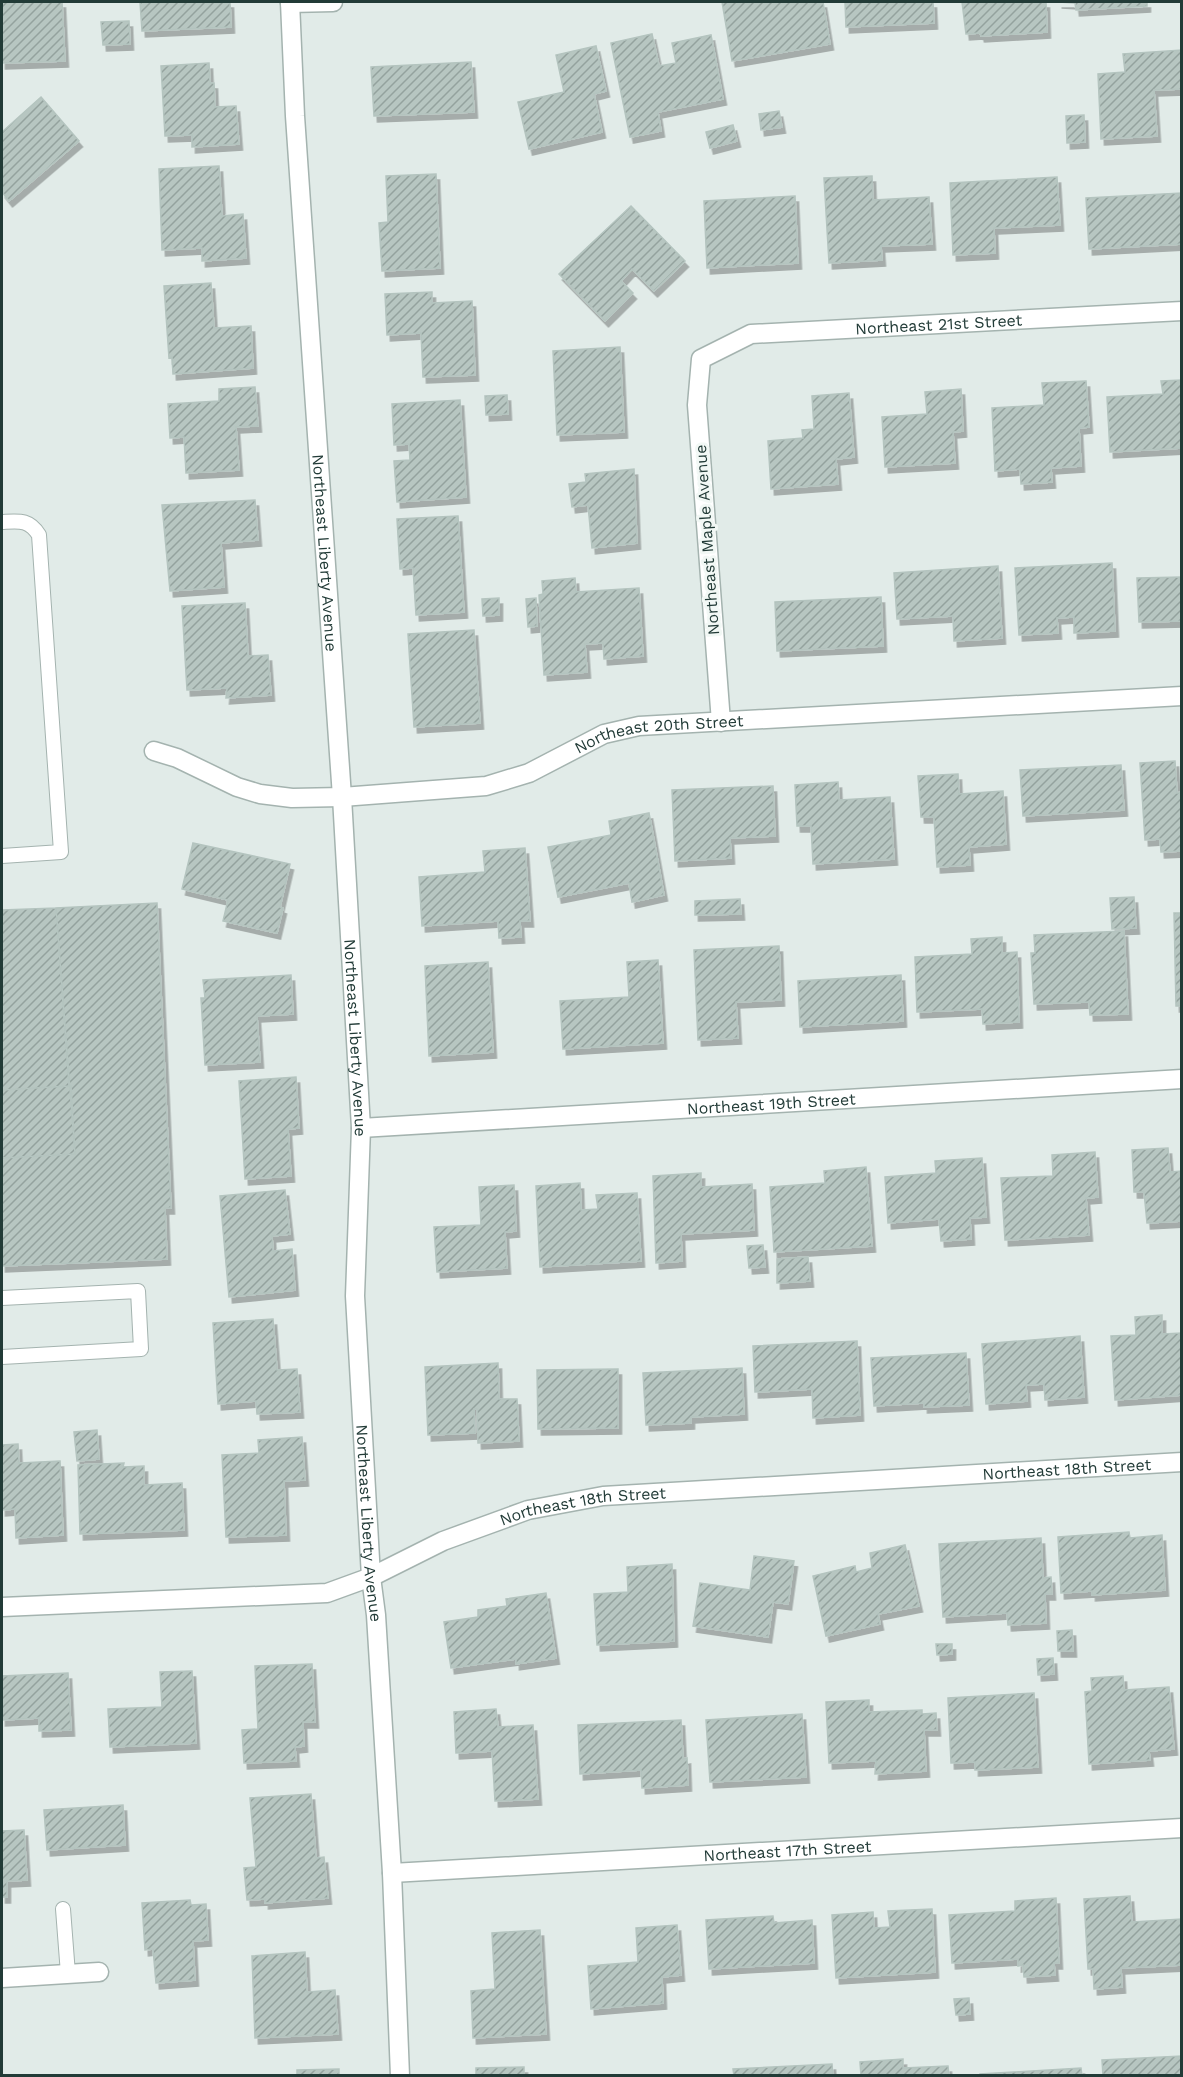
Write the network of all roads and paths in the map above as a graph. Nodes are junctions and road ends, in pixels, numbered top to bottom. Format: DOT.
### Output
graph roads {
  1 [pos="290,2"];
  2 [pos="333,2"];
  3 [pos="1182,311"];
  4 [pos="701,359"];
  5 [pos="2,522"];
  6 [pos="1182,696"];
  7 [pos="721,722"];
  8 [pos="154,751"];
  9 [pos="342,797"];
  10 [pos="2,856"];
  11 [pos="1182,1079"];
  12 [pos="361,1128"];
  13 [pos="2,1298"];
  14 [pos="2,1357"];
  15 [pos="1182,1462"];
  16 [pos="370,1577"];
  17 [pos="2,1607"];
  18 [pos="1182,1828"];
  19 [pos="392,1873"];
  20 [pos="63,1909"];
  21 [pos="99,1972"];
  22 [pos="68,1974"];
  23 [pos="2,1978"];
  24 [pos="400,2076"];
  1 -- 2 [label="street"];
  1 -- 9 [label="street, Northeast Liberty Avenue"];
  3 -- 4 [label="street, Northeast 21st Street"];
  4 -- 7 [label="street, Northeast Maple Avenue"];
  5 -- 10 [label="lane"];
  6 -- 7 [label="street, Northeast 20th Street"];
  7 -- 9 [label="street, Northeast 20th Street"];
  8 -- 9 [label="street, Northeast 20th Street"];
  9 -- 12 [label="street, Northeast Liberty Avenue"];
  11 -- 12 [label="street, Northeast 19th Street"];
  12 -- 16 [label="street, Northeast Liberty Avenue"];
  13 -- 14 [label="lane"];
  15 -- 16 [label="street, Northeast 18th Street"];
  16 -- 17 [label="street, Northeast 18th Street"];
  16 -- 19 [label="street, Northeast Liberty Avenue"];
  18 -- 19 [label="street, Northeast 17th Street"];
  19 -- 24 [label="street, Northeast Liberty Avenue"];
  20 -- 22 [label="lane"];
  21 -- 22 [label="street"];
  22 -- 23 [label="street"];
}
